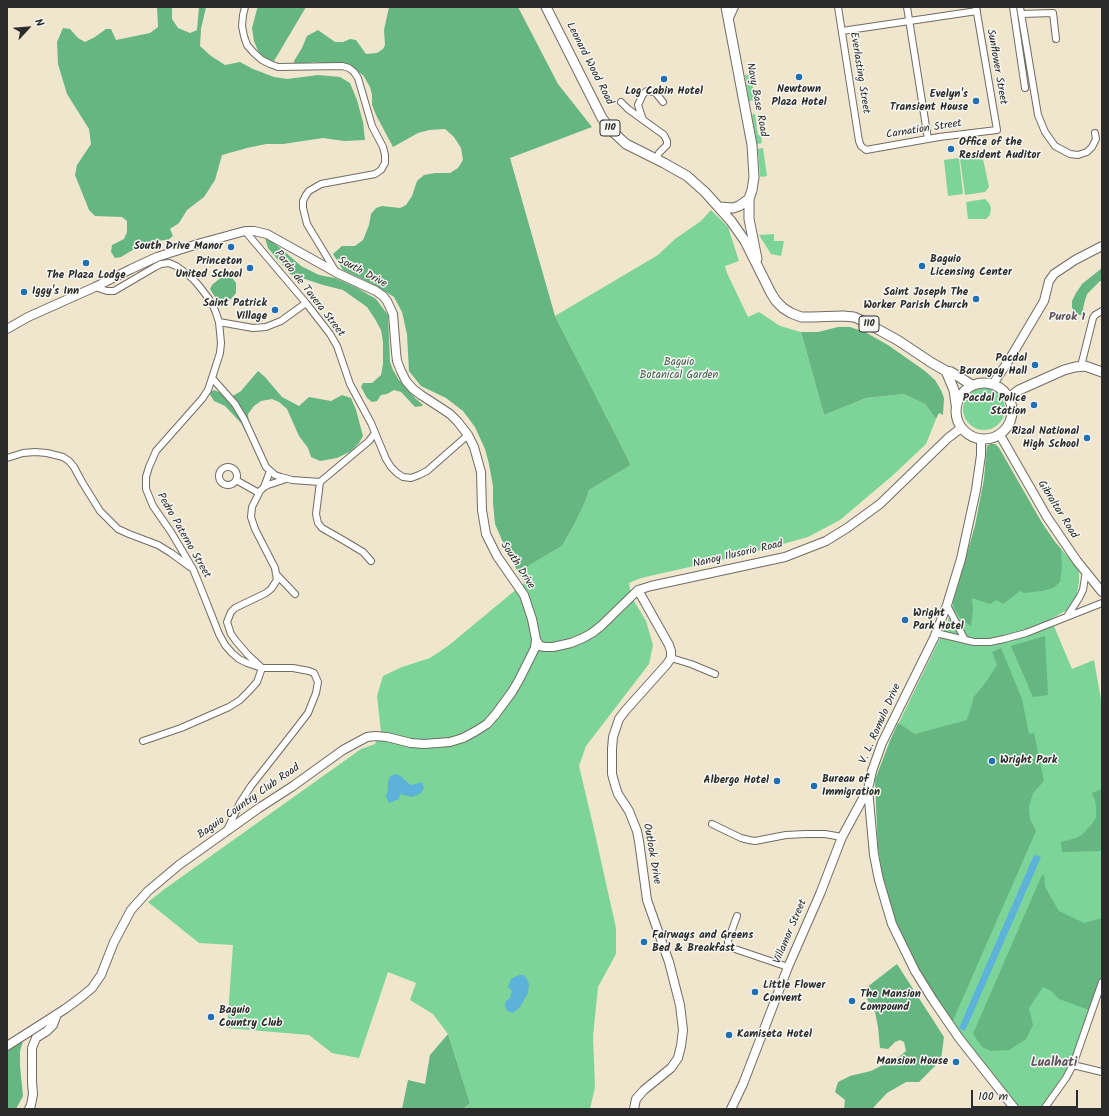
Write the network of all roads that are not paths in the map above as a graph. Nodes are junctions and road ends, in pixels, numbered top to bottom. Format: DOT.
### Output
graph roads {
  1 [pos="246,7"];
  2 [pos="546,7"];
  3 [pos="726,7"];
  4 [pos="735,7"];
  5 [pos="838,7"];
  6 [pos="907,7"];
  7 [pos="1013,7"];
  8 [pos="1020,7"];
  9 [pos="977,9"];
  10 [pos="1021,14"];
  11 [pos="728,21"];
  12 [pos="910,21"];
  13 [pos="842,31"];
  14 [pos="1056,39"];
  15 [pos="1025,88"];
  16 [pos="620,102"];
  17 [pos="663,102"];
  18 [pos="643,120"];
  19 [pos="997,130"];
  20 [pos="1095,133"];
  21 [pos="928,139"];
  22 [pos="860,142"];
  23 [pos="656,159"];
  24 [pos="749,199"];
  25 [pos="719,207"];
  26 [pos="245,231"];
  27 [pos="1102,246"];
  28 [pos="757,266"];
  29 [pos="337,273"];
  30 [pos="95,287"];
  31 [pos="306,303"];
  32 [pos="1102,311"];
  33 [pos="219,322"];
  34 [pos="7,329"];
  35 [pos="1081,366"];
  36 [pos="946,371"];
  37 [pos="1102,372"];
  38 [pos="212,378"];
  39 [pos="993,384"];
  40 [pos="972,385"];
  41 [pos="1009,398"];
  42 [pos="956,405"];
  43 [pos="961,428"];
  44 [pos="375,433"];
  45 [pos="468,435"];
  46 [pos="1000,435"];
  47 [pos="981,439"];
  48 [pos="377,440"];
  49 [pos="369,441"];
  50 [pos="7,458"];
  51 [pos="270,472"];
  52 [pos="286,479"];
  53 [pos="236,480"];
  54 [pos="320,482"];
  55 [pos="264,487"];
  56 [pos="258,493"];
  57 [pos="371,561"];
  58 [pos="193,569"];
  59 [pos="1086,571"];
  60 [pos="276,574"];
  61 [pos="638,590"];
  62 [pos="1102,592"];
  63 [pos="295,594"];
  64 [pos="1102,603"];
  65 [pos="947,605"];
  66 [pos="1068,615"];
  67 [pos="936,633"];
  68 [pos="965,640"];
  69 [pos="535,644"];
  70 [pos="671,658"];
  71 [pos="262,668"];
  72 [pos="715,674"];
  73 [pos="143,741"];
  74 [pos="868,789"];
  75 [pos="234,823"];
  76 [pos="712,824"];
  77 [pos="842,837"];
  78 [pos="737,916"];
  79 [pos="788,966"];
  80 [pos="1102,982"];
  81 [pos="57,1014"];
  82 [pos="7,1046"];
  83 [pos="1073,1065"];
  84 [pos="1102,1072"];
  85 [pos="30,1109"];
  86 [pos="634,1109"];
  87 [pos="731,1109"];
  88 [pos="1015,1109"];
  89 [pos="1044,1109"];
  1 -- 29 [label="street"];
  2 -- 23 [label="main road, Leonard Wood Road / 110"];
  3 -- 11 [label="main road, Navy Base Road"];
  4 -- 11 [label="street"];
  5 -- 13 [label="street, Everlasting Street"];
  6 -- 12 [label="street"];
  7 -- 15 [label="street"];
  8 -- 10 [label="street"];
  9 -- 12 [label="street"];
  9 -- 19 [label="street, Sunflower Street"];
  10 -- 14 [label="street"];
  10 -- 20 [label="street"];
  11 -- 24 [label="main road, Navy Base Road"];
  12 -- 13 [label="street"];
  12 -- 21 [label="street"];
  13 -- 22 [label="street, Everlasting Street"];
  16 -- 18 [label="street"];
  17 -- 18 [label="street"];
  18 -- 23 [label="street"];
  19 -- 21 [label="street, Carnation Street"];
  21 -- 22 [label="street, Carnation Street"];
  23 -- 25 [label="main road, Leonard Wood Road / 110"];
  24 -- 25 [label="main road"];
  24 -- 28 [label="main road, Navy Base Road"];
  25 -- 28 [label="main road, Leonard Wood Road / 110"];
  26 -- 29 [label="main road, South Drive"];
  26 -- 30 [label="main road, South Drive"];
  26 -- 31 [label="street, Pardo de Tavera Street"];
  27 -- 39 [label="main road"];
  28 -- 36 [label="main road, Leonard Wood Road / 110"];
  29 -- 45 [label="main road, South Drive"];
  30 -- 33 [label="street, Pedro Paterno Street"];
  30 -- 34 [label="main road, South Drive"];
  31 -- 33 [label="street"];
  31 -- 44 [label="street, Pardo de Tavera Street"];
  32 -- 35 [label="street"];
  33 -- 38 [label="street, Pedro Paterno Street"];
  35 -- 37 [label="main road"];
  35 -- 41 [label="main road"];
  36 -- 40 [label="main road, Leonard Wood Road / 110"];
  36 -- 42 [label="main road"];
  38 -- 51 [label="street"];
  38 -- 58 [label="street, Pedro Paterno Street"];
  39 -- 40 [label="main road"];
  39 -- 41 [label="main road"];
  40 -- 42 [label="main road"];
  41 -- 46 [label="main road"];
  42 -- 43 [label="main road"];
  43 -- 47 [label="main road"];
  43 -- 61 [label="main road, Nanoy Ilusorio Road"];
  44 -- 48 [label="street, Pardo de Tavera Street"];
  44 -- 49 [label="street"];
  45 -- 48 [label="street, Pardo de Tavera Street"];
  45 -- 69 [label="main road, South Drive"];
  46 -- 47 [label="main road"];
  46 -- 59 [label="main road, Gibraltar Road"];
  47 -- 65 [label="main road, V. L. Romulo Drive"];
  48 -- 49 [label="street"];
  49 -- 54 [label="street"];
  50 -- 58 [label="street"];
  51 -- 52 [label="street"];
  51 -- 55 [label="street"];
  52 -- 54 [label="street"];
  52 -- 55 [label="street"];
  53 -- 56 [label="street"];
  54 -- 57 [label="street"];
  55 -- 56 [label="street"];
  56 -- 60 [label="street"];
  58 -- 71 [label="street, Pedro Paterno Street"];
  59 -- 62 [label="main road, Gibraltar Road"];
  59 -- 66 [label="street"];
  60 -- 63 [label="street"];
  60 -- 71 [label="street"];
  61 -- 69 [label="main road, Nanoy Ilusorio Road"];
  61 -- 70 [label="main road"];
  64 -- 66 [label="street"];
  65 -- 67 [label="main road, V. L. Romulo Drive"];
  65 -- 68 [label="street"];
  66 -- 68 [label="street"];
  67 -- 68 [label="street"];
  67 -- 74 [label="main road, V. L. Romulo Drive"];
  69 -- 75 [label="main road, Baguio Country Club Road"];
  70 -- 72 [label="street"];
  70 -- 86 [label="main road, Outlook Drive"];
  71 -- 73 [label="street"];
  71 -- 75 [label="street, Pedro Paterno Street"];
  74 -- 77 [label="main road, Villamor Street"];
  74 -- 88 [label="main road, V. L. Romulo Drive"];
  75 -- 81 [label="main road, Baguio Country Club Road"];
  76 -- 77 [label="street"];
  77 -- 79 [label="main road, Villamor Street"];
  78 -- 79 [label="street"];
  79 -- 87 [label="main road, Villamor Street"];
  80 -- 83 [label="street"];
  81 -- 82 [label="main road, Baguio Country Club Road"];
  81 -- 85 [label="main road"];
  83 -- 84 [label="street"];
  83 -- 89 [label="street"];
}
